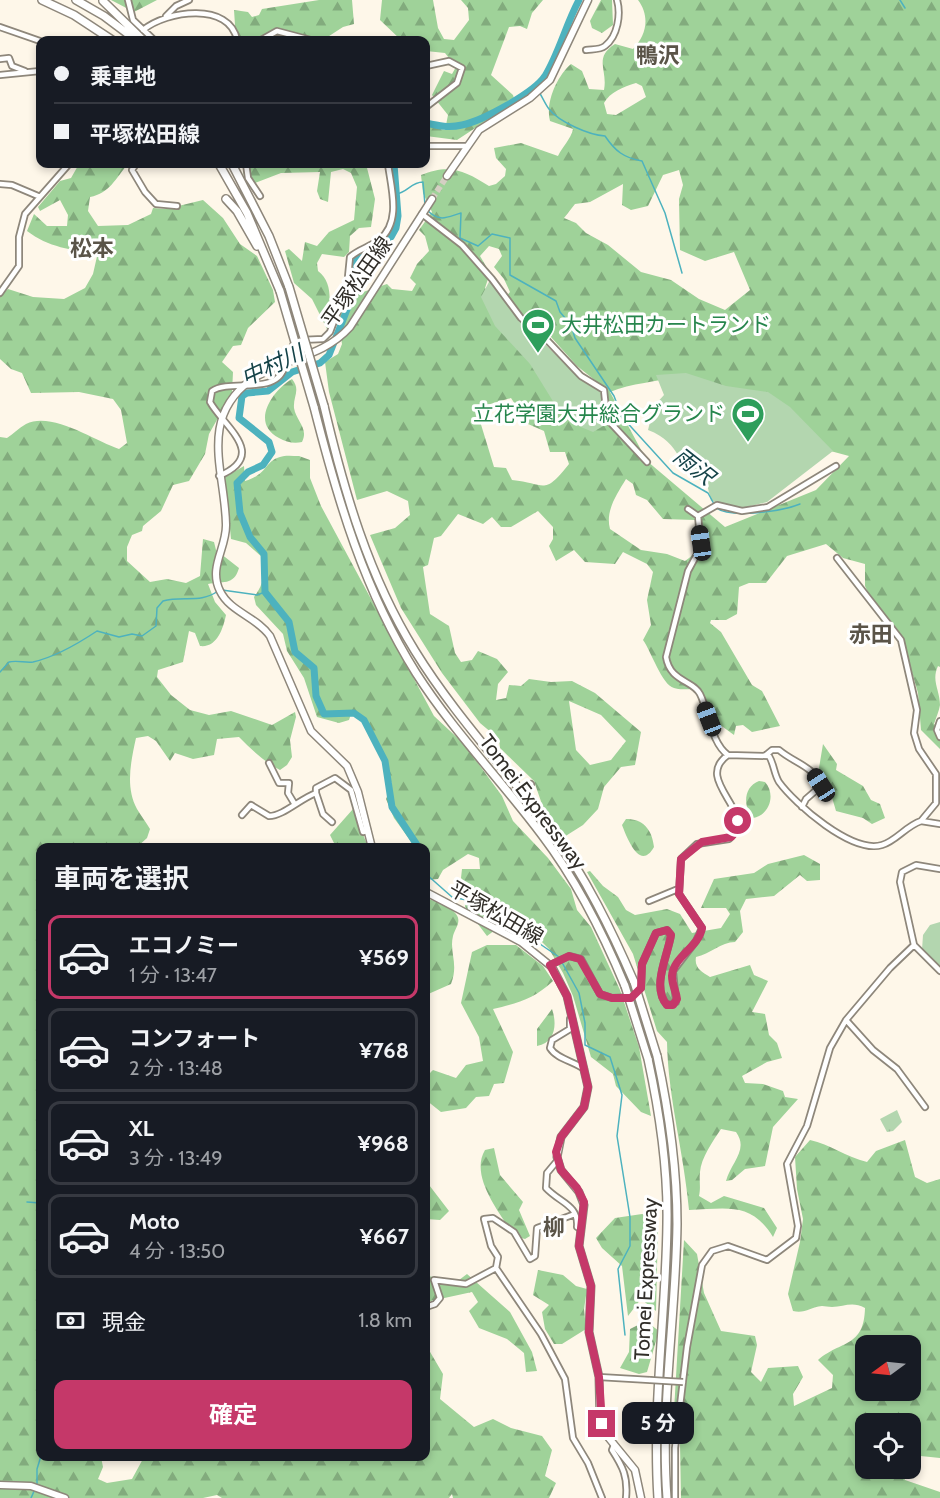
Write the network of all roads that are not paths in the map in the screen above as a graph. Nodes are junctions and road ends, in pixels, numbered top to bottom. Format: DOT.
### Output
graph roads {
  1 [pos="42,0"];
  2 [pos="49,0"];
  3 [pos="76,0"];
  4 [pos="128,0"];
  5 [pos="189,0"];
  6 [pos="588,0"];
  7 [pos="617,0"];
  8 [pos="102,1"];
  9 [pos="166,16"];
  10 [pos="0,27"];
  11 [pos="143,30"];
  12 [pos="106,36"];
  13 [pos="112,36"];
  14 [pos="131,36"];
  15 [pos="139,36"];
  16 [pos="150,36"];
  17 [pos="235,36"];
  18 [pos="268,36"];
  19 [pos="296,36"];
  20 [pos="36,40"];
  21 [pos="586,50"];
  22 [pos="0,59"];
  23 [pos="430,65"];
  24 [pos="36,71"];
  25 [pos="27,72"];
  26 [pos="0,75"];
  27 [pos="430,104"];
  28 [pos="430,146"];
  29 [pos="466,146"];
  30 [pos="65,168"];
  31 [pos="133,168"];
  32 [pos="221,168"];
  33 [pos="234,168"];
  34 [pos="247,168"];
  35 [pos="388,168"];
  36 [pos="447,176"];
  37 [pos="0,184"];
  38 [pos="38,196"];
  39 [pos="260,196"];
  40 [pos="225,199"];
  41 [pos="432,199"];
  42 [pos="177,206"];
  43 [pos="422,214"];
  44 [pos="280,291"];
  45 [pos="0,293"];
  46 [pos="293,361"];
  47 [pos="285,364"];
  48 [pos="245,385"];
  49 [pos="222,419"];
  50 [pos="647,462"];
  51 [pos="836,466"];
  52 [pos="219,476"];
  53 [pos="688,509"];
  54 [pos="698,516"];
  55 [pos="837,558"];
  56 [pos="940,721"];
  57 [pos="940,737"];
  58 [pos="728,755"];
  59 [pos="766,755"];
  60 [pos="269,763"];
  61 [pos="940,769"];
  62 [pos="936,774"];
  63 [pos="316,793"];
  64 [pos="294,802"];
  65 [pos="802,807"];
  66 [pos="242,815"];
  67 [pos="921,821"];
  68 [pos="332,822"];
  69 [pos="940,824"];
  70 [pos="368,831"];
  71 [pos="371,843"];
  72 [pos="940,868"];
  73 [pos="678,889"];
  74 [pos="430,895"];
  75 [pos="649,901"];
  76 [pos="914,945"];
  77 [pos="551,964"];
  78 [pos="940,971"];
  79 [pos="567,996"];
  80 [pos="846,1020"];
  81 [pos="586,1071"];
  82 [pos="925,1107"];
  83 [pos="557,1161"];
  84 [pos="575,1214"];
  85 [pos="580,1230"];
  86 [pos="496,1268"];
  87 [pos="430,1306"];
  88 [pos="599,1377"];
  89 [pos="684,1382"];
  90 [pos="614,1445"];
  91 [pos="0,1485"];
  92 [pos="65,1498"];
  93 [pos="602,1498"];
  94 [pos="626,1498"];
  95 [pos="641,1498"];
  96 [pos="658,1498"];
  97 [pos="667,1498"];
  98 [pos="675,1498"];
  1 -- 12 [label="highway"];
  2 -- 13 [label="highway"];
  3 -- 14 [label="highway"];
  4 -- 11 [label="street"];
  5 -- 9 [label="street"];
  6 -- 29 [label="main road"];
  7 -- 21 [label="street"];
  8 -- 15 [label="highway"];
  9 -- 11 [label="street"];
  9 -- 17 [label="street"];
  10 -- 20 [label="street"];
  11 -- 16 [label="street"];
  18 -- 19 [label="street"];
  22 -- 25 [label="street"];
  23 -- 27 [label="street"];
  24 -- 25 [label="street"];
  25 -- 26 [label="street"];
  28 -- 29 [label="street"];
  29 -- 36 [label="main road"];
  30 -- 38 [label="street"];
  31 -- 42 [label="street"];
  32 -- 44 [label="highway, Tomei Expressway"];
  33 -- 97 [label="highway, Tomei Expressway, bridge"];
  34 -- 39 [label="street"];
  35 -- 46 [label="street"];
  37 -- 38 [label="street"];
  38 -- 45 [label="street"];
  40 -- 44 [label="highway"];
  41 -- 43 [label="main road, 平塚松田線"];
  43 -- 46 [label="main road, 平塚松田線"];
  43 -- 50 [label="street"];
  44 -- 96 [label="highway, Tomei Expressway, bridge"];
  46 -- 47 [label="main road, 平塚松田線"];
  47 -- 48 [label="main road, 平塚松田線"];
  47 -- 48 [label="street"];
  48 -- 49 [label="main road, 平塚松田線"];
  48 -- 49 [label="street"];
  49 -- 52 [label="main road, 平塚松田線"];
  49 -- 52 [label="street"];
  51 -- 54 [label="street"];
  52 -- 70 [label="main road, 平塚松田線"];
  53 -- 54 [label="street"];
  54 -- 58 [label="street"];
  55 -- 62 [label="street"];
  56 -- 57 [label="street"];
  58 -- 59 [label="street"];
  58 -- 73 [label="street"];
  59 -- 65 [label="street"];
  59 -- 65 [label="street"];
  60 -- 64 [label="street"];
  61 -- 62 [label="street"];
  62 -- 67 [label="street"];
  63 -- 64 [label="street"];
  63 -- 68 [label="street"];
  63 -- 70 [label="street"];
  64 -- 66 [label="street"];
  65 -- 67 [label="street"];
  67 -- 69 [label="street"];
  70 -- 71 [label="main road, 平塚松田線"];
  72 -- 76 [label="street"];
  73 -- 75 [label="street"];
  73 -- 77 [label="street"];
  74 -- 77 [label="main road, 平塚松田線"];
  76 -- 78 [label="street"];
  76 -- 80 [label="street"];
  77 -- 79 [label="main road, 平塚松田線"];
  79 -- 81 [label="main road, 平塚松田線"];
  79 -- 81 [label="street"];
  80 -- 82 [label="street"];
  80 -- 89 [label="street"];
  81 -- 83 [label="main road, 平塚松田線"];
  83 -- 84 [label="street"];
  83 -- 85 [label="main road"];
  84 -- 85 [label="street"];
  84 -- 86 [label="street"];
  85 -- 88 [label="main road"];
  86 -- 87 [label="street"];
  86 -- 93 [label="street"];
  88 -- 89 [label="street, bridge"];
  88 -- 90 [label="main road"];
  89 -- 98 [label="street"];
  90 -- 94 [label="street"];
  90 -- 95 [label="main road"];
  91 -- 92 [label="main road"];
}
